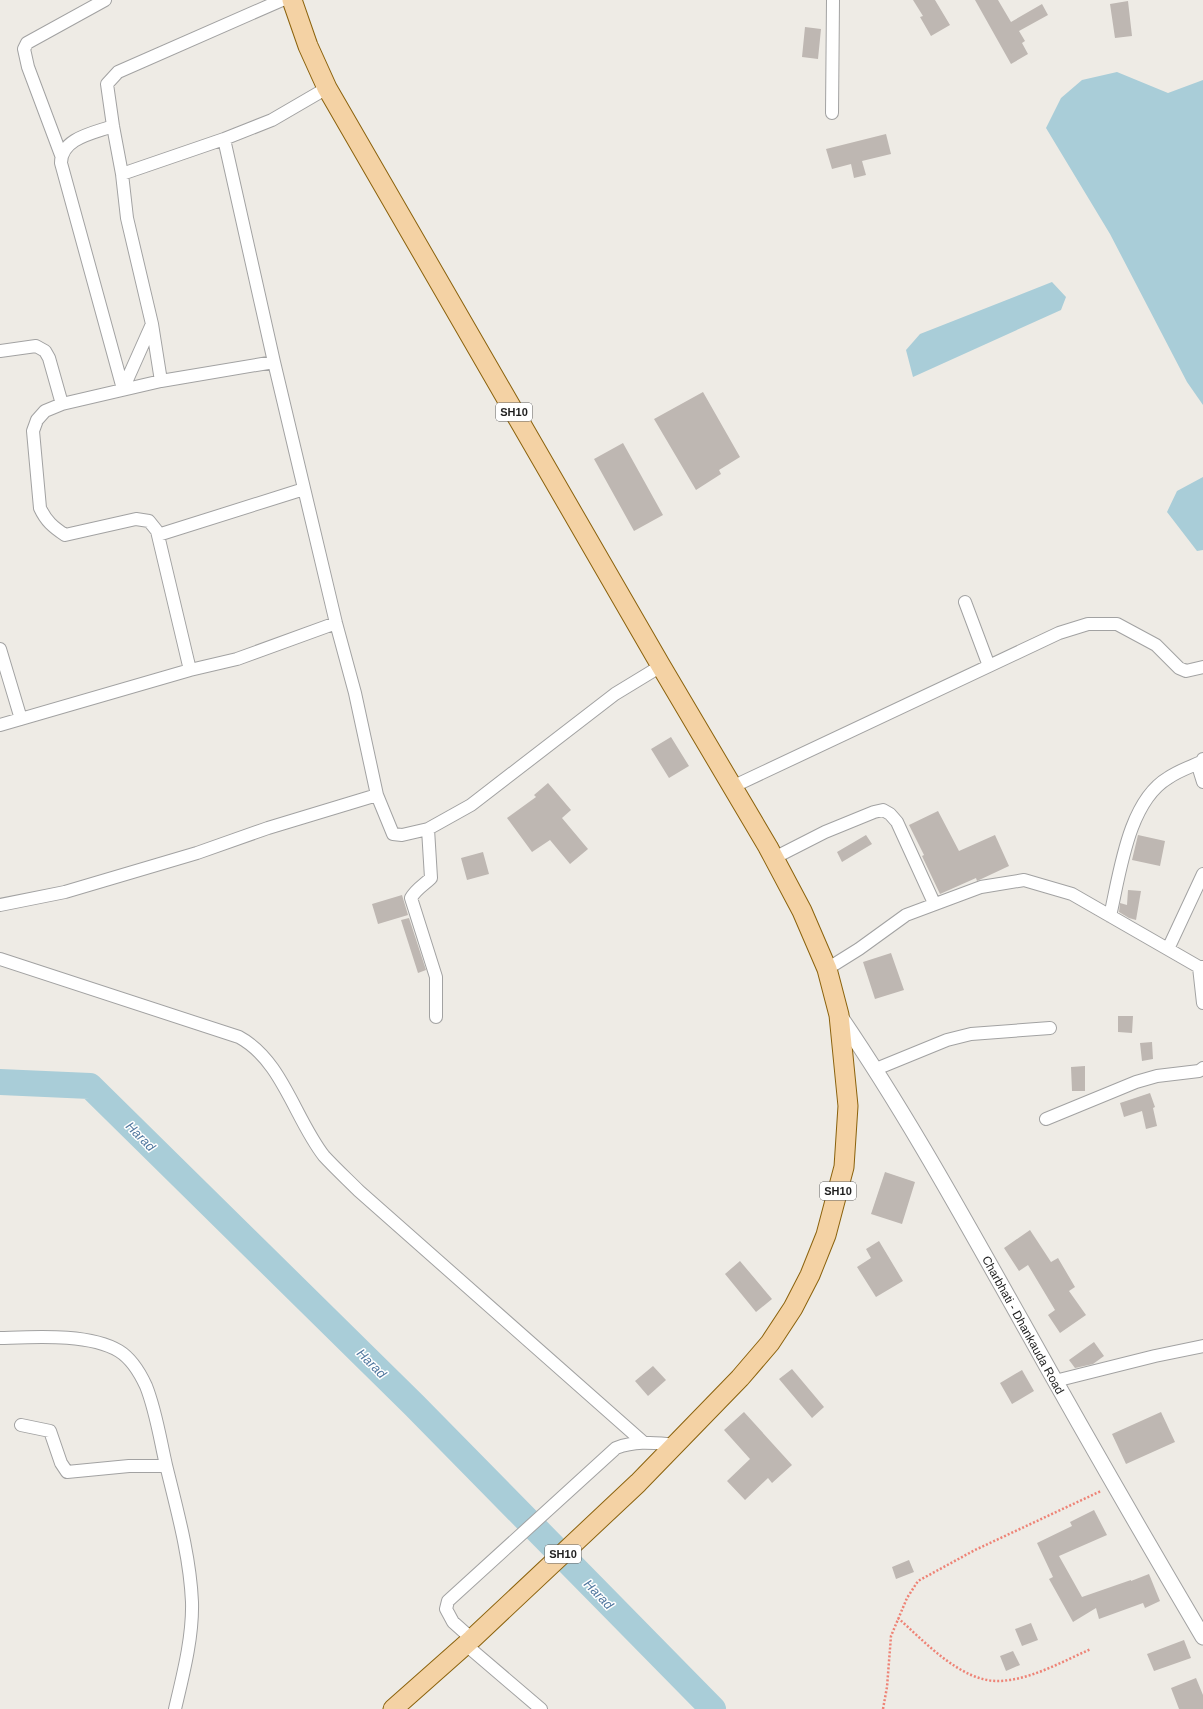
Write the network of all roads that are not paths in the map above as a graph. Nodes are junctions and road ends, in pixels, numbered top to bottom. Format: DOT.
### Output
graph roads {
  1 [pos="105,0"];
  2 [pos="282,0"];
  3 [pos="292,0"];
  4 [pos="833,0"];
  5 [pos="327,88"];
  6 [pos="832,113"];
  7 [pos="113,126"];
  8 [pos="224,139"];
  9 [pos="61,155"];
  10 [pos="122,174"];
  11 [pos="152,324"];
  12 [pos="0,351"];
  13 [pos="274,362"];
  14 [pos="161,381"];
  15 [pos="122,389"];
  16 [pos="62,404"];
  17 [pos="304,489"];
  18 [pos="158,535"];
  19 [pos="965,602"];
  20 [pos="336,623"];
  21 [pos="0,649"];
  22 [pos="661,666"];
  23 [pos="989,666"];
  24 [pos="1203,668"];
  25 [pos="190,670"];
  26 [pos="21,719"];
  27 [pos="0,726"];
  28 [pos="1202,760"];
  29 [pos="1203,782"];
  30 [pos="732,787"];
  31 [pos="377,795"];
  32 [pos="428,829"];
  33 [pos="771,852"];
  34 [pos="1203,874"];
  35 [pos="934,904"];
  36 [pos="0,905"];
  37 [pos="1110,916"];
  38 [pos="1168,949"];
  39 [pos="0,959"];
  40 [pos="1201,967"];
  41 [pos="827,969"];
  42 [pos="1203,1003"];
  43 [pos="839,1015"];
  44 [pos="436,1017"];
  45 [pos="1050,1028"];
  46 [pos="1203,1068"];
  47 [pos="876,1069"];
  48 [pos="1046,1119"];
  49 [pos="0,1338"];
  50 [pos="1203,1346"];
  51 [pos="1055,1381"];
  52 [pos="21,1425"];
  53 [pos="643,1442"];
  54 [pos="676,1445"];
  55 [pos="166,1466"];
  56 [pos="1203,1637"];
  57 [pos="469,1642"];
  58 [pos="175,1709"];
  59 [pos="393,1709"];
  60 [pos="541,1709"];
  1 -- 9 [label="street"];
  2 -- 7 [label="street"];
  3 -- 5 [label="main road, SH10"];
  4 -- 6 [label="street"];
  5 -- 8 [label="street"];
  5 -- 22 [label="main road, SH10"];
  7 -- 9 [label="street"];
  7 -- 10 [label="street"];
  8 -- 10 [label="street"];
  8 -- 13 [label="street"];
  9 -- 15 [label="street"];
  10 -- 11 [label="street"];
  11 -- 14 [label="street"];
  11 -- 15 [label="street"];
  12 -- 16 [label="street"];
  13 -- 14 [label="street"];
  13 -- 17 [label="street"];
  14 -- 15 [label="street"];
  15 -- 16 [label="street"];
  16 -- 18 [label="street"];
  17 -- 18 [label="street"];
  17 -- 20 [label="street"];
  18 -- 25 [label="street"];
  19 -- 23 [label="street"];
  20 -- 25 [label="street"];
  20 -- 31 [label="street"];
  21 -- 26 [label="street"];
  22 -- 30 [label="main road, SH10"];
  22 -- 32 [label="street"];
  23 -- 24 [label="street"];
  23 -- 30 [label="street"];
  25 -- 26 [label="street"];
  26 -- 27 [label="street"];
  28 -- 29 [label="street"];
  28 -- 37 [label="street"];
  30 -- 33 [label="main road, SH10"];
  31 -- 32 [label="street"];
  31 -- 36 [label="street"];
  32 -- 44 [label="street"];
  33 -- 35 [label="street"];
  33 -- 41 [label="main road, SH10"];
  34 -- 38 [label="street"];
  35 -- 37 [label="street"];
  35 -- 41 [label="street"];
  37 -- 38 [label="street"];
  38 -- 40 [label="street"];
  39 -- 53 [label="street"];
  40 -- 42 [label="street"];
  41 -- 43 [label="main road, SH10"];
  43 -- 47 [label="street, Charbhati - Dhankauda Road"];
  43 -- 54 [label="main road, SH10"];
  45 -- 47 [label="street"];
  46 -- 48 [label="street"];
  47 -- 51 [label="street, Charbhati - Dhankauda Road"];
  49 -- 55 [label="street"];
  50 -- 51 [label="street"];
  51 -- 56 [label="street, Charbhati - Dhankauda Road"];
  52 -- 55 [label="street"];
  53 -- 54 [label="street"];
  53 -- 57 [label="street"];
  54 -- 57 [label="main road, SH10"];
  55 -- 58 [label="street"];
  57 -- 59 [label="main road, SH10"];
  57 -- 60 [label="street"];
}
